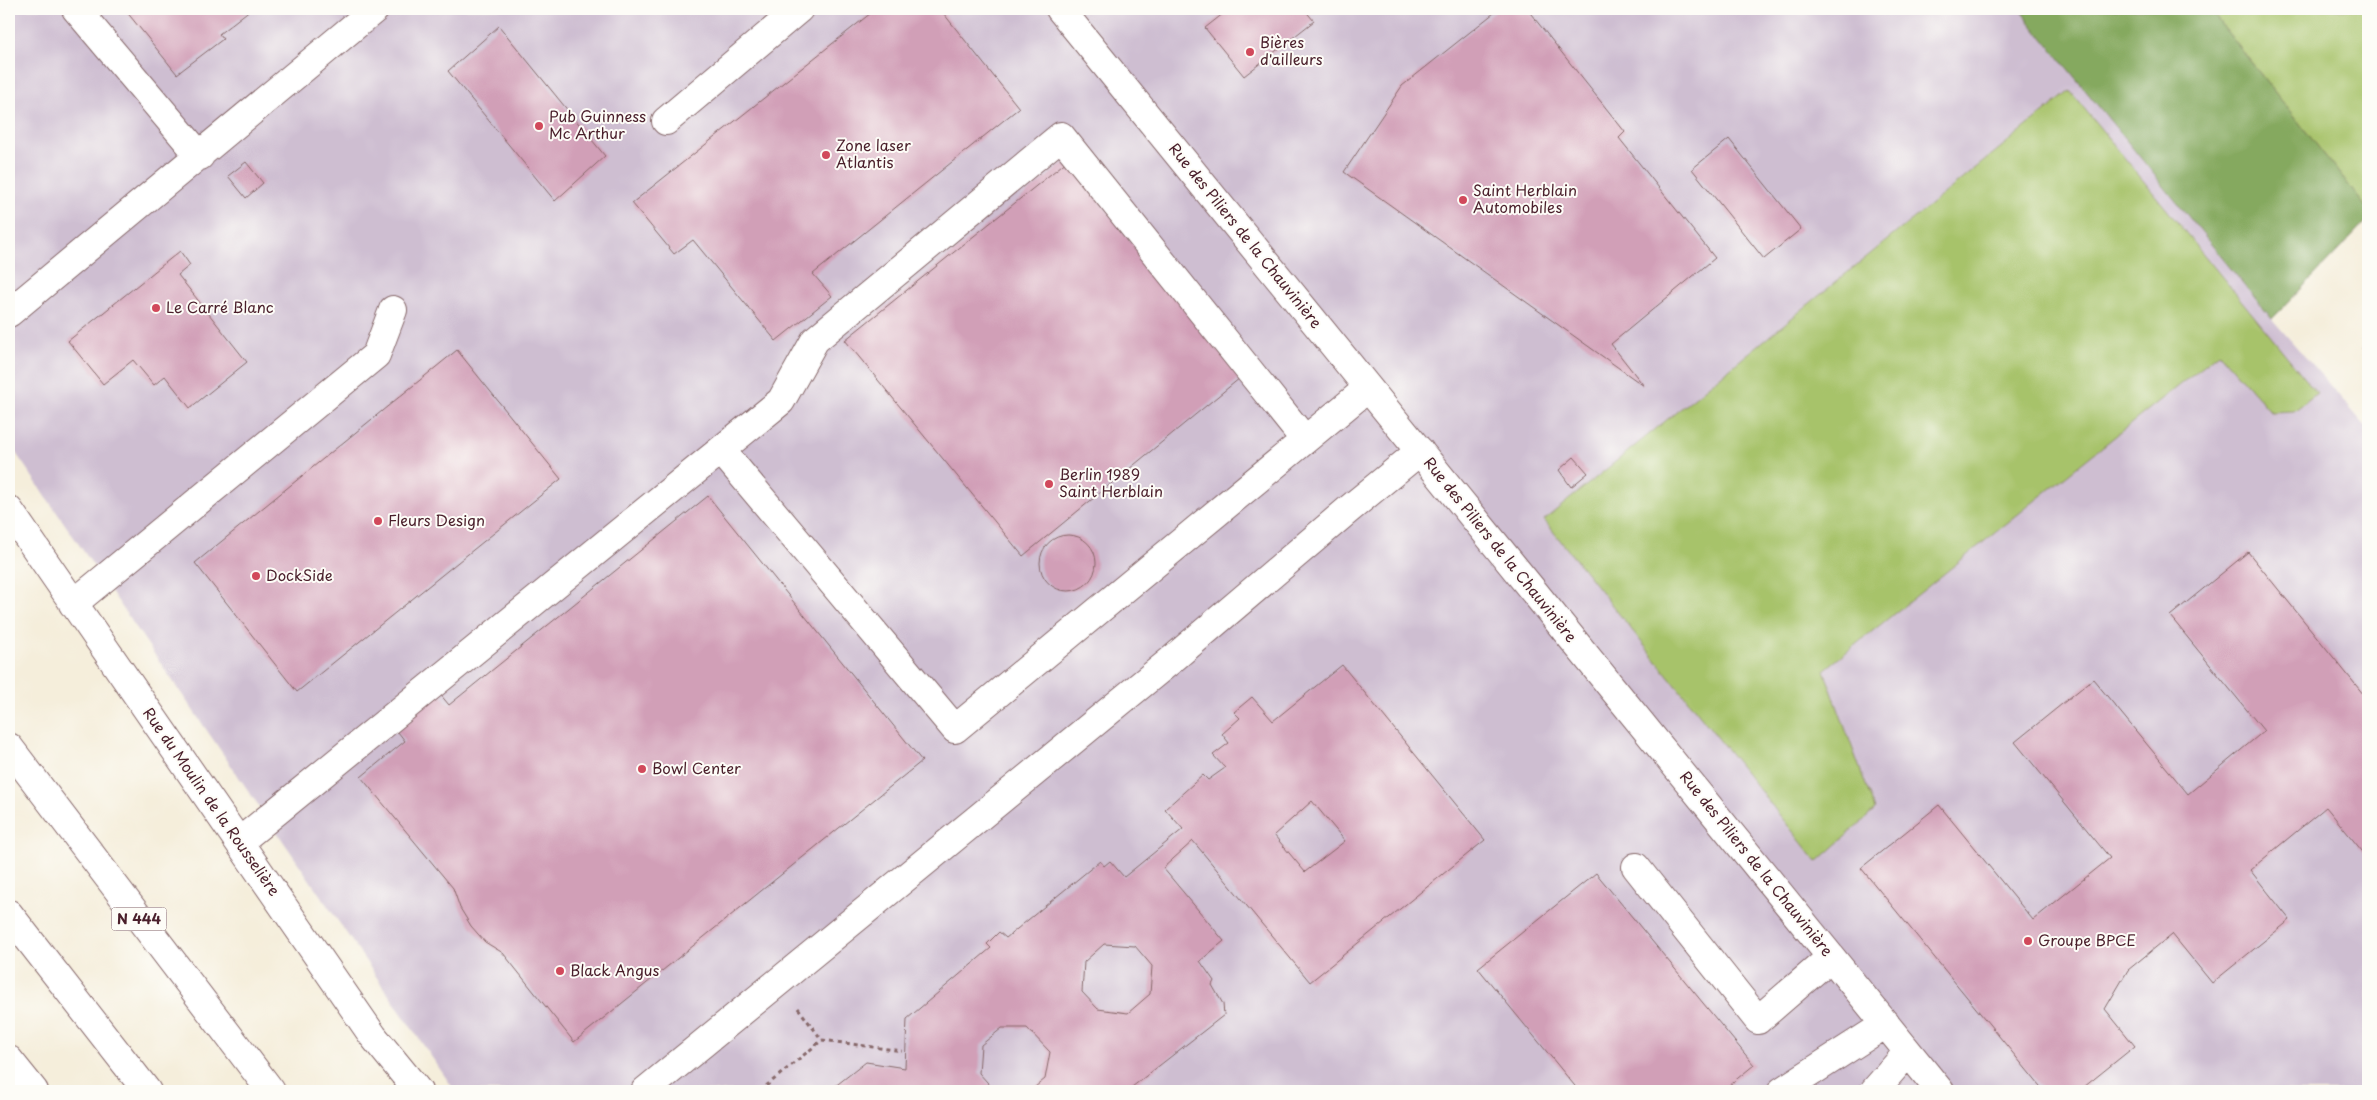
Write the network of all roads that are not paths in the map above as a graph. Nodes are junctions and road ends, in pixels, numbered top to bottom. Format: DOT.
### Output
graph roads {
  1 [pos="76,9"];
  2 [pos="375,9"];
  3 [pos="799,9"];
  4 [pos="1060,9"];
  5 [pos="666,122"];
  6 [pos="200,156"];
  7 [pos="393,310"];
  8 [pos="9,313"];
  9 [pos="1368,388"];
  10 [pos="1305,440"];
  11 [pos="721,450"];
  12 [pos="1420,451"];
  13 [pos="9,510"];
  14 [pos="73,604"];
  15 [pos="9,747"];
  16 [pos="239,842"];
  17 [pos="1636,867"];
  18 [pos="9,914"];
  19 [pos="1831,957"];
  20 [pos="1886,1024"];
  21 [pos="1908,1052"];
  22 [pos="9,1060"];
  23 [pos="34,1091"];
  24 [pos="147,1091"];
  25 [pos="271,1091"];
  26 [pos="418,1091"];
  27 [pos="645,1091"];
  28 [pos="1782,1091"];
  29 [pos="1874,1091"];
  30 [pos="1940,1091"];
  1 -- 6 [label="main road"];
  2 -- 6 [label="main road"];
  3 -- 5 [label="main road"];
  4 -- 9 [label="main road, Rue des Piliers de la Chauvinière"];
  6 -- 8 [label="main road"];
  7 -- 14 [label="main road"];
  9 -- 10 [label="main road"];
  9 -- 12 [label="main road, Rue des Piliers de la Chauvinière"];
  10 -- 11 [label="main road"];
  10 -- 11 [label="main road"];
  11 -- 16 [label="main road"];
  12 -- 19 [label="main road, Rue des Piliers de la Chauvinière"];
  12 -- 27 [label="main road"];
  13 -- 14 [label="main road, Rue du Moulin de la Rousselière"];
  14 -- 16 [label="main road, Rue du Moulin de la Rousselière"];
  15 -- 25 [label="main road, N 444"];
  16 -- 26 [label="main road, Rue du Moulin de la Rousselière"];
  17 -- 19 [label="main road"];
  18 -- 24 [label="main road"];
  19 -- 20 [label="main road, Rue des Piliers de la Chauvinière"];
  20 -- 21 [label="main road, Rue des Piliers de la Chauvinière"];
  20 -- 28 [label="main road"];
  21 -- 29 [label="main road"];
  21 -- 30 [label="main road, Rue des Piliers de la Chauvinière"];
  22 -- 23 [label="main road"];
}
